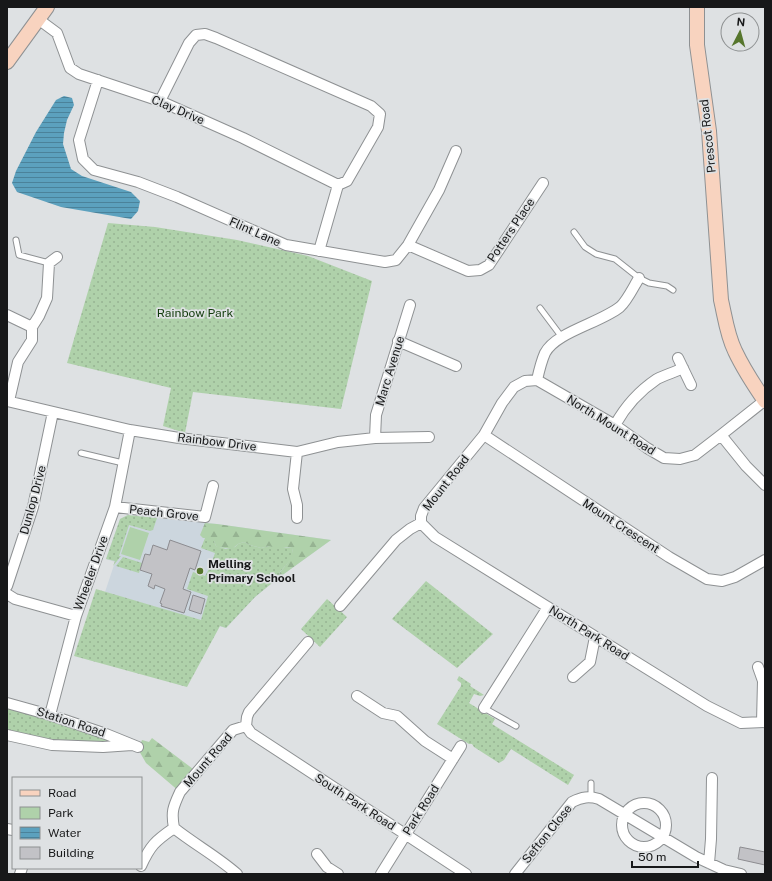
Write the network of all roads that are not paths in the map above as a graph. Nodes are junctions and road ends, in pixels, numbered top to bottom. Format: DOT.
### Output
graph roads {
  1 [pos="47,7"];
  2 [pos="697,7"];
  3 [pos="38,19"];
  4 [pos="7,62"];
  5 [pos="98,80"];
  6 [pos="160,101"];
  7 [pos="456,151"];
  8 [pos="543,184"];
  9 [pos="338,185"];
  10 [pos="574,232"];
  11 [pos="16,240"];
  12 [pos="408,245"];
  13 [pos="319,252"];
  14 [pos="53,260"];
  15 [pos="639,278"];
  16 [pos="673,290"];
  17 [pos="410,305"];
  18 [pos="540,308"];
  19 [pos="7,315"];
  20 [pos="32,327"];
  21 [pos="561,336"];
  22 [pos="398,341"];
  23 [pos="678,358"];
  24 [pos="456,366"];
  25 [pos="683,368"];
  26 [pos="536,380"];
  27 [pos="691,385"];
  28 [pos="8,401"];
  29 [pos="765,401"];
  30 [pos="53,412"];
  31 [pos="614,425"];
  32 [pos="130,430"];
  33 [pos="721,435"];
  34 [pos="484,436"];
  35 [pos="429,437"];
  36 [pos="376,438"];
  37 [pos="297,452"];
  38 [pos="81,453"];
  39 [pos="123,463"];
  40 [pos="765,485"];
  41 [pos="213,486"];
  42 [pos="115,507"];
  43 [pos="297,518"];
  44 [pos="421,523"];
  45 [pos="765,560"];
  46 [pos="7,586"];
  47 [pos="7,594"];
  48 [pos="340,606"];
  49 [pos="548,607"];
  50 [pos="76,616"];
  51 [pos="595,637"];
  52 [pos="308,642"];
  53 [pos="758,667"];
  54 [pos="573,677"];
  55 [pos="357,696"];
  56 [pos="7,703"];
  57 [pos="484,708"];
  58 [pos="50,715"];
  59 [pos="764,722"];
  60 [pos="246,726"];
  61 [pos="516,726"];
  62 [pos="106,734"];
  63 [pos="7,735"];
  64 [pos="461,746"];
  65 [pos="103,747"];
  66 [pos="453,758"];
  67 [pos="712,778"];
  68 [pos="591,783"];
  69 [pos="591,796"];
  70 [pos="625,814"];
  71 [pos="174,828"];
  72 [pos="405,835"];
  73 [pos="662,836"];
  74 [pos="317,854"];
  75 [pos="142,863"];
  76 [pos="709,863"];
  77 [pos="723,872"];
  78 [pos="237,874"];
  79 [pos="338,874"];
  80 [pos="381,874"];
  81 [pos="466,874"];
  82 [pos="515,874"];
  83 [pos="741,874"];
  1 -- 3 [label="main road"];
  2 -- 29 [label="main road, Prescot Road"];
  3 -- 4 [label="main road"];
  3 -- 5 [label="street, Clay Drive"];
  5 -- 6 [label="street, Clay Drive"];
  5 -- 13 [label="street, Flint Lane"];
  6 -- 9 [label="street, Clay Drive"];
  6 -- 9 [label="street"];
  7 -- 12 [label="street, Flint Lane"];
  8 -- 12 [label="street, Potters Place"];
  9 -- 13 [label="street"];
  10 -- 15 [label="lane"];
  11 -- 14 [label="lane"];
  12 -- 13 [label="street, Flint Lane"];
  14 -- 20 [label="street"];
  15 -- 16 [label="lane"];
  15 -- 21 [label="street"];
  17 -- 22 [label="street, Marc Avenue"];
  18 -- 21 [label="lane"];
  19 -- 20 [label="street"];
  20 -- 28 [label="street"];
  21 -- 26 [label="street"];
  22 -- 24 [label="street"];
  22 -- 36 [label="street, Marc Avenue"];
  23 -- 25 [label="street"];
  25 -- 27 [label="street"];
  25 -- 31 [label="street"];
  26 -- 31 [label="street, North Mount Road"];
  26 -- 34 [label="street, Mount Road"];
  28 -- 30 [label="street, Rainbow Drive"];
  29 -- 33 [label="street, North Mount Road"];
  30 -- 32 [label="street, Rainbow Drive"];
  30 -- 46 [label="street, Dunlop Drive"];
  31 -- 33 [label="street, North Mount Road"];
  32 -- 37 [label="street, Rainbow Drive"];
  32 -- 39 [label="street, Wheeler Drive"];
  33 -- 40 [label="street"];
  34 -- 44 [label="street, Mount Road"];
  34 -- 45 [label="street, Mount Crescent"];
  35 -- 36 [label="street, Rainbow Drive"];
  36 -- 37 [label="street, Rainbow Drive"];
  37 -- 43 [label="street"];
  38 -- 39 [label="lane"];
  39 -- 42 [label="street, Wheeler Drive"];
  41 -- 42 [label="street, Peach Grove"];
  42 -- 50 [label="street, Wheeler Drive"];
  44 -- 48 [label="street, Mount Road"];
  44 -- 49 [label="street, North Park Road"];
  47 -- 50 [label="street"];
  49 -- 51 [label="street, North Park Road"];
  49 -- 57 [label="street"];
  50 -- 58 [label="street, Wheeler Drive"];
  51 -- 54 [label="street"];
  51 -- 59 [label="street, North Park Road"];
  52 -- 60 [label="street, Mount Road"];
  53 -- 59 [label="street"];
  55 -- 66 [label="street"];
  56 -- 58 [label="street, Station Road"];
  57 -- 61 [label="lane"];
  58 -- 62 [label="street, Station Road"];
  60 -- 71 [label="street, Mount Road"];
  60 -- 72 [label="street, South Park Road"];
  62 -- 65 [label="street"];
  62 -- 65 [label="street, Station Road"];
  63 -- 65 [label="street, Station Road"];
  64 -- 66 [label="street, Park Road"];
  66 -- 72 [label="street, Park Road"];
  67 -- 76 [label="street"];
  68 -- 69 [label="lane"];
  69 -- 70 [label="street"];
  69 -- 82 [label="street, Sefton Close"];
  70 -- 73 [label="street"];
  70 -- 73 [label="street"];
  70 -- 73 [label="street"];
  71 -- 75 [label="street"];
  71 -- 78 [label="street"];
  72 -- 80 [label="street, Park Road"];
  72 -- 81 [label="street, South Park Road"];
  73 -- 76 [label="street"];
  74 -- 79 [label="street"];
  76 -- 77 [label="street"];
  77 -- 83 [label="street"];
}
